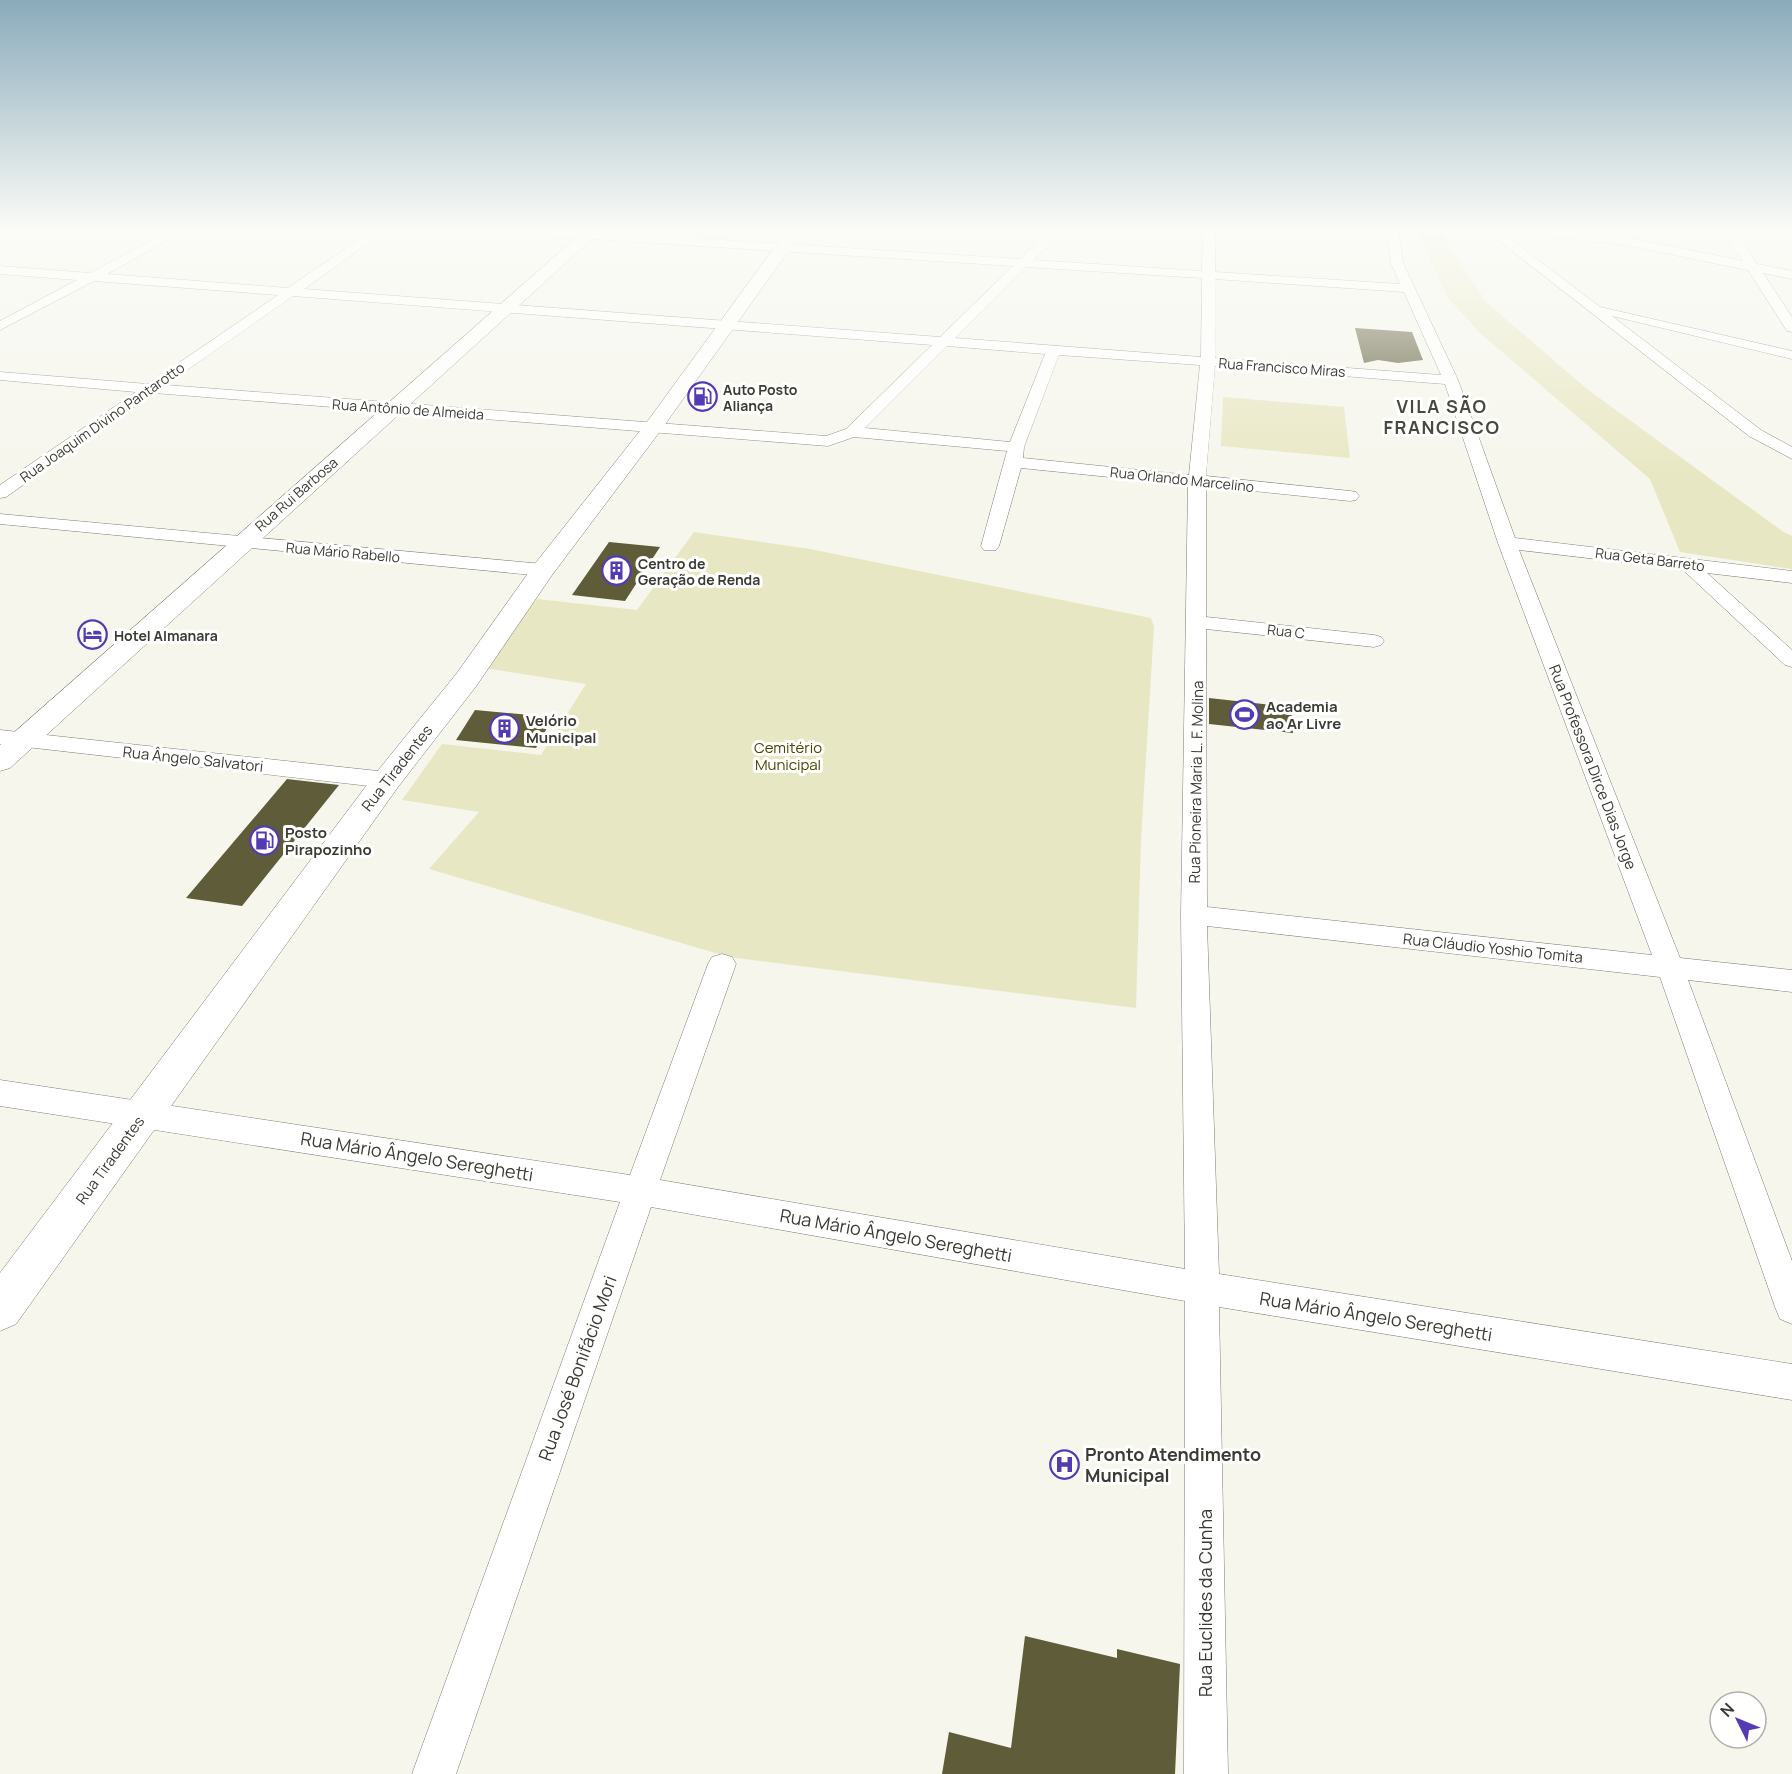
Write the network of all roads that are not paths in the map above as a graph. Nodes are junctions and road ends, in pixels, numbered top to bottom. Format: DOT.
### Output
graph roads {
  1 [pos="26,312"];
  2 [pos="262,312"];
  3 [pos="503,312"];
  4 [pos="570,312"];
  5 [pos="736,312"];
  6 [pos="975,312"];
  7 [pos="1209,312"];
  8 [pos="1419,312"];
  9 [pos="1599,312"];
  10 [pos="1610,312"];
  11 [pos="1781,312"];
  12 [pos="727,324"];
  13 [pos="0,326"];
  14 [pos="1792,328"];
  15 [pos="945,342"];
  16 [pos="1054,350"];
  17 [pos="1792,355"];
  18 [pos="1208,362"];
  19 [pos="0,376"];
  20 [pos="1451,380"];
  21 [pos="149,389"];
  22 [pos="393,409"];
  23 [pos="654,426"];
  24 [pos="852,432"];
  25 [pos="1015,454"];
  26 [pos="1792,454"];
  27 [pos="1197,481"];
  28 [pos="0,493"];
  29 [pos="1350,496"];
  30 [pos="0,519"];
  31 [pos="241,543"];
  32 [pos="1507,543"];
  33 [pos="990,546"];
  34 [pos="1687,564"];
  35 [pos="543,570"];
  36 [pos="1792,577"];
  37 [pos="1197,622"];
  38 [pos="1374,641"];
  39 [pos="1792,661"];
  40 [pos="0,737"];
  41 [pos="23,740"];
  42 [pos="0,761"];
  43 [pos="387,780"];
  44 [pos="1194,915"];
  45 [pos="722,964"];
  46 [pos="1670,967"];
  47 [pos="1792,981"];
  48 [pos="0,1093"];
  49 [pos="144,1113"];
  50 [pos="641,1191"];
  51 [pos="1202,1288"];
  52 [pos="1792,1307"];
  53 [pos="0,1309"];
  54 [pos="1792,1382"];
  55 [pos="434,1774"];
  56 [pos="1206,1774"];
  1 -- 13 [label="street"];
  2 -- 21 [label="street, Rua Joaquim Divino Pantarotto"];
  3 -- 22 [label="main road, Rua Rui Barbosa"];
  4 -- 12 [label="street, Rua Francisco Miras"];
  5 -- 12 [label="main road, Rua Tiradentes"];
  6 -- 15 [label="street"];
  7 -- 18 [label="street, Rua Pioneira Maria L. F. Molina"];
  8 -- 20 [label="street, Rua Professora Dirce Dias Jorge"];
  9 -- 26 [label="street"];
  10 -- 17 [label="street"];
  11 -- 14 [label="street"];
  12 -- 15 [label="street, Rua Francisco Miras"];
  12 -- 23 [label="main road, Rua Tiradentes"];
  15 -- 16 [label="street, Rua Francisco Miras"];
  15 -- 24 [label="street"];
  16 -- 18 [label="street, Rua Francisco Miras"];
  16 -- 25 [label="street"];
  18 -- 20 [label="street, Rua Francisco Miras"];
  18 -- 27 [label="street, Rua Pioneira Maria L. F. Molina"];
  19 -- 21 [label="street, Rua Antônio de Almeida"];
  20 -- 32 [label="street, Rua Professora Dirce Dias Jorge"];
  21 -- 22 [label="street, Rua Antônio de Almeida"];
  21 -- 28 [label="street, Rua Joaquim Divino Pantarotto"];
  22 -- 23 [label="street, Rua Antônio de Almeida"];
  22 -- 31 [label="main road, Rua Rui Barbosa"];
  23 -- 24 [label="street, Rua Antônio de Almeida"];
  23 -- 35 [label="main road, Rua Tiradentes"];
  24 -- 25 [label="street"];
  25 -- 27 [label="street, Rua Orlando Marcelino"];
  25 -- 33 [label="street"];
  27 -- 29 [label="street, Rua Orlando Marcelino"];
  27 -- 37 [label="street, Rua Pioneira Maria L. F. Molina"];
  30 -- 31 [label="street, Rua Mário Rabello"];
  31 -- 35 [label="street, Rua Mário Rabello"];
  31 -- 41 [label="main road, Rua Rui Barbosa"];
  32 -- 34 [label="street, Rua Geta Barreto"];
  32 -- 46 [label="street, Rua Professora Dirce Dias Jorge"];
  34 -- 36 [label="street, Rua Geta Barreto"];
  34 -- 39 [label="street"];
  35 -- 43 [label="main road, Rua Tiradentes"];
  37 -- 38 [label="street, Rua C"];
  37 -- 44 [label="street, Rua Pioneira Maria L. F. Molina"];
  40 -- 41 [label="street, Rua Ângelo Salvatori"];
  41 -- 42 [label="main road, Rua Rui Barbosa"];
  41 -- 43 [label="street, Rua Ângelo Salvatori"];
  43 -- 49 [label="main road, Rua Tiradentes"];
  44 -- 46 [label="street, Rua Cláudio Yoshio Tomita"];
  44 -- 51 [label="street, Rua Pioneira Maria L. F. Molina"];
  45 -- 50 [label="street, Rua José Bonifácio Mori"];
  46 -- 47 [label="street, Rua Cláudio Yoshio Tomita"];
  46 -- 52 [label="street, Rua Professora Dirce Dias Jorge"];
  48 -- 49 [label="street, Rua Mário Ângelo Sereghetti"];
  49 -- 50 [label="street, Rua Mário Ângelo Sereghetti"];
  49 -- 53 [label="main road, Rua Tiradentes"];
  50 -- 51 [label="street, Rua Mário Ângelo Sereghetti"];
  50 -- 55 [label="street, Rua José Bonifácio Mori"];
  51 -- 54 [label="street, Rua Mário Ângelo Sereghetti"];
  51 -- 56 [label="street, Rua Euclides da Cunha"];
}
